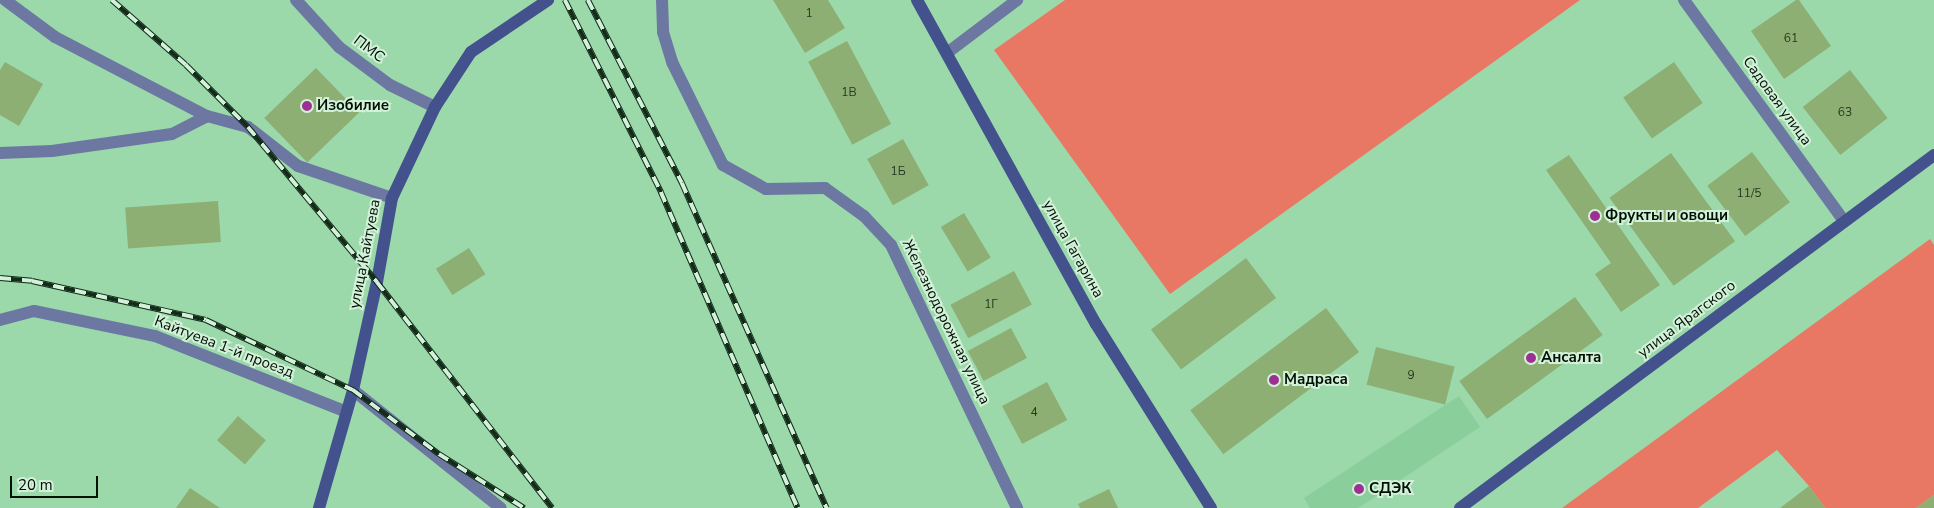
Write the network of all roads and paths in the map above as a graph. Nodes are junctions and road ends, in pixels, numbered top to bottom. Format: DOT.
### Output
graph roads {
  1 [pos="4,0"];
  2 [pos="296,0"];
  3 [pos="548,0"];
  4 [pos="662,0"];
  5 [pos="917,0"];
  6 [pos="1016,0"];
  7 [pos="1684,0"];
  8 [pos="947,53"];
  9 [pos="435,107"];
  10 [pos="208,116"];
  11 [pos="0,153"];
  12 [pos="1934,155"];
  13 [pos="392,198"];
  14 [pos="1844,221"];
  15 [pos="0,320"];
  16 [pos="352,390"];
  17 [pos="347,412"];
  18 [pos="319,508"];
  19 [pos="501,508"];
  20 [pos="1017,508"];
  21 [pos="1211,508"];
  22 [pos="1460,508"];
  1 -- 10 [label="street"];
  2 -- 9 [label="street, ПМС"];
  3 -- 9 [label="main road, улица Кайтуева"];
  4 -- 20 [label="street, Железнодорожная улица"];
  5 -- 8 [label="main road, улица Гагарина"];
  6 -- 8 [label="street"];
  7 -- 14 [label="street, Садовая улица"];
  8 -- 21 [label="main road, улица Гагарина"];
  9 -- 13 [label="main road, улица Кайтуева"];
  10 -- 11 [label="street"];
  10 -- 13 [label="street"];
  12 -- 14 [label="main road, улица Ярагского"];
  13 -- 16 [label="main road, улица Кайтуева"];
  14 -- 22 [label="main road, улица Ярагского"];
  15 -- 17 [label="street, Кайтуева 1-й проезд"];
  16 -- 17 [label="main road, улица Кайтуева"];
  16 -- 19 [label="street"];
  17 -- 18 [label="main road, улица Кайтуева"];
}
